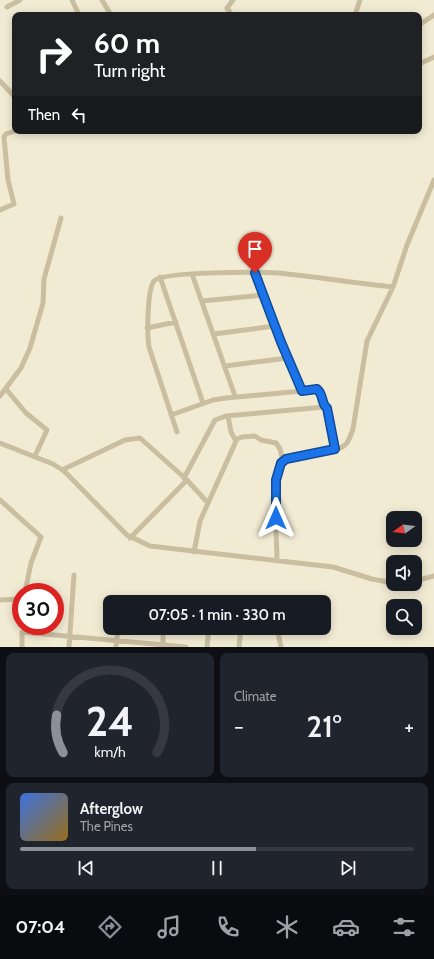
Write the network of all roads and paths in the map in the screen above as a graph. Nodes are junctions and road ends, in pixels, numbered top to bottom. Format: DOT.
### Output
graph roads {
  1 [pos="20,0"];
  2 [pos="72,0"];
  3 [pos="102,0"];
  4 [pos="233,0"];
  5 [pos="360,0"];
  6 [pos="7,6"];
  7 [pos="78,12"];
  8 [pos="109,12"];
  9 [pos="230,12"];
  10 [pos="356,12"];
  11 [pos="434,15"];
  12 [pos="422,23"];
  13 [pos="434,57"];
  14 [pos="422,63"];
  15 [pos="0,81"];
  16 [pos="12,94"];
  17 [pos="12,132"];
  18 [pos="434,180"];
  19 [pos="0,210"];
  20 [pos="61,218"];
  21 [pos="255,273"];
  22 [pos="192,274"];
  23 [pos="160,277"];
  24 [pos="393,287"];
  25 [pos="263,295"];
  26 [pos="202,301"];
  27 [pos="176,322"];
  28 [pos="274,326"];
  29 [pos="147,328"];
  30 [pos="214,334"];
  31 [pos="288,358"];
  32 [pos="225,366"];
  33 [pos="6,389"];
  34 [pos="302,391"];
  35 [pos="0,396"];
  36 [pos="235,396"];
  37 [pos="203,403"];
  38 [pos="324,407"];
  39 [pos="171,415"];
  40 [pos="228,416"];
  41 [pos="177,432"];
  42 [pos="236,441"];
  43 [pos="0,443"];
  44 [pos="335,449"];
  45 [pos="35,456"];
  46 [pos="283,461"];
  47 [pos="62,470"];
  48 [pos="186,479"];
  49 [pos="0,500"];
  50 [pos="208,503"];
  51 [pos="130,538"];
  52 [pos="194,552"];
  53 [pos="277,560"];
  54 [pos="74,575"];
  55 [pos="434,576"];
  56 [pos="422,579"];
  57 [pos="386,581"];
  58 [pos="27,583"];
  59 [pos="12,599"];
  60 [pos="0,600"];
  61 [pos="64,634"];
  62 [pos="22,635"];
  63 [pos="70,635"];
  64 [pos="117,635"];
  65 [pos="164,635"];
  66 [pos="208,635"];
  67 [pos="240,635"];
  68 [pos="278,635"];
  69 [pos="117,641"];
  70 [pos="163,646"];
  71 [pos="22,647"];
  72 [pos="69,647"];
  73 [pos="116,647"];
  74 [pos="186,647"];
  75 [pos="207,647"];
  76 [pos="239,647"];
  77 [pos="281,647"];
  1 -- 6 [label="street"];
  2 -- 7 [label="street"];
  3 -- 8 [label="street"];
  4 -- 9 [label="street"];
  5 -- 10 [label="street"];
  11 -- 12 [label="street"];
  13 -- 14 [label="street"];
  15 -- 16 [label="street"];
  17 -- 19 [label="street"];
  18 -- 24 [label="street"];
  20 -- 33 [label="street"];
  21 -- 22 [label="street"];
  21 -- 24 [label="street"];
  21 -- 25 [label="street"];
  22 -- 23 [label="street"];
  22 -- 26 [label="street"];
  23 -- 27 [label="street"];
  23 -- 29 [label="street"];
  24 -- 44 [label="street"];
  25 -- 26 [label="street"];
  25 -- 28 [label="street"];
  26 -- 30 [label="street"];
  27 -- 29 [label="street"];
  27 -- 37 [label="street"];
  28 -- 30 [label="street"];
  28 -- 31 [label="street"];
  29 -- 39 [label="street"];
  30 -- 32 [label="street"];
  31 -- 32 [label="street"];
  31 -- 34 [label="street"];
  32 -- 36 [label="street"];
  33 -- 35 [label="street"];
  33 -- 45 [label="street"];
  34 -- 36 [label="street"];
  34 -- 38 [label="street"];
  36 -- 37 [label="street"];
  37 -- 39 [label="street"];
  38 -- 40 [label="street"];
  38 -- 44 [label="street"];
  39 -- 41 [label="street"];
  40 -- 42 [label="street"];
  40 -- 48 [label="street"];
  42 -- 46 [label="street"];
  42 -- 50 [label="street"];
  43 -- 45 [label="street"];
  44 -- 46 [label="street"];
  45 -- 47 [label="street"];
  46 -- 53 [label="street"];
  47 -- 48 [label="street"];
  47 -- 51 [label="street"];
  48 -- 50 [label="street"];
  48 -- 51 [label="street"];
  49 -- 58 [label="street"];
  50 -- 52 [label="street"];
  51 -- 52 [label="street"];
  52 -- 53 [label="street"];
  53 -- 57 [label="street"];
  54 -- 63 [label="street"];
  55 -- 56 [label="street"];
  59 -- 60 [label="street"];
  61 -- 63 [label="street"];
  62 -- 71 [label="street"];
  63 -- 69 [label="street"];
  63 -- 72 [label="street"];
  64 -- 69 [label="street"];
  65 -- 70 [label="street"];
  66 -- 75 [label="street"];
  67 -- 76 [label="street"];
  68 -- 77 [label="street"];
  69 -- 70 [label="street"];
  69 -- 73 [label="street"];
  70 -- 74 [label="street"];
}
